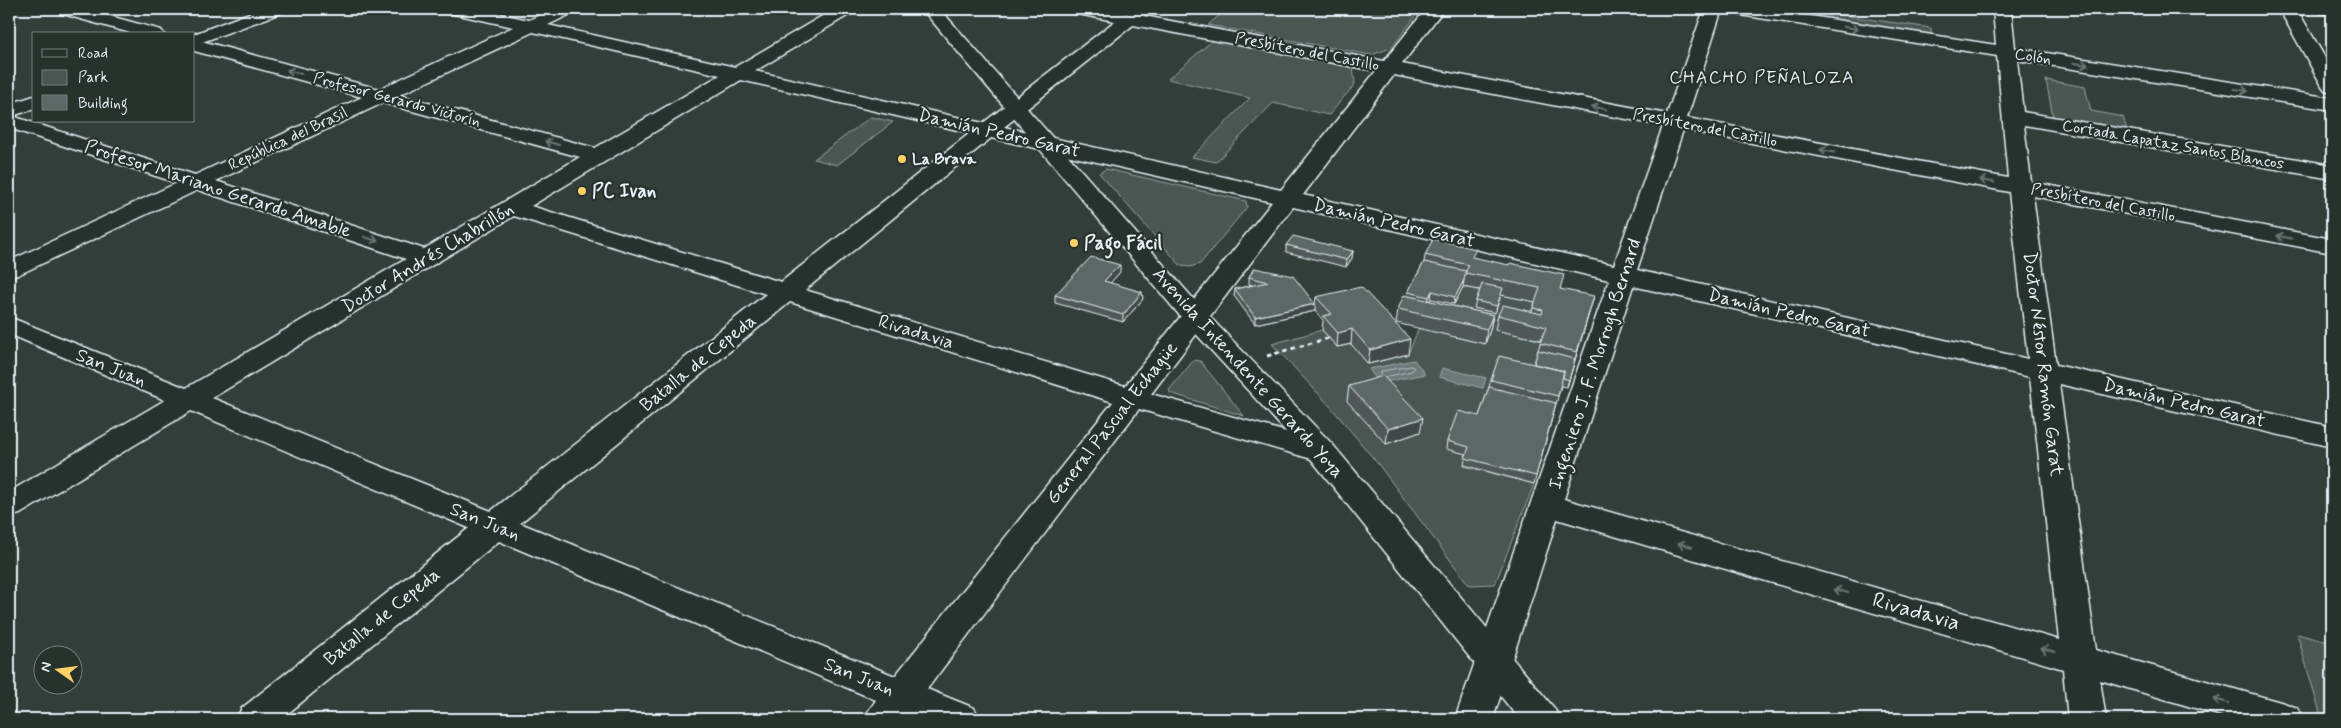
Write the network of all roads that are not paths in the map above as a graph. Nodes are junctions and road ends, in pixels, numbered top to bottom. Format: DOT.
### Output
graph roads {
  1 [pos="65,9"];
  2 [pos="275,9"];
  3 [pos="456,9"];
  4 [pos="567,9"];
  5 [pos="846,9"];
  6 [pos="931,9"];
  7 [pos="1078,9"];
  8 [pos="1435,9"];
  9 [pos="1713,9"];
  10 [pos="1734,9"];
  11 [pos="2002,9"];
  12 [pos="2288,9"];
  13 [pos="2327,9"];
  14 [pos="2332,10"];
  15 [pos="1136,14"];
  16 [pos="531,26"];
  17 [pos="148,32"];
  18 [pos="195,40"];
  19 [pos="195,45"];
  20 [pos="2008,53"];
  21 [pos="1388,68"];
  22 [pos="738,73"];
  23 [pos="2332,86"];
  24 [pos="382,95"];
  25 [pos="32,103"];
  26 [pos="2332,104"];
  27 [pos="1016,107"];
  28 [pos="9,111"];
  29 [pos="2014,117"];
  30 [pos="9,121"];
  31 [pos="1675,122"];
  32 [pos="987,130"];
  33 [pos="1048,144"];
  34 [pos="599,156"];
  35 [pos="2332,172"];
  36 [pos="197,182"];
  37 [pos="2020,187"];
  38 [pos="1287,198"];
  39 [pos="512,208"];
  40 [pos="2332,246"];
  41 [pos="428,258"];
  42 [pos="9,270"];
  43 [pos="1624,275"];
  44 [pos="786,292"];
  45 [pos="1195,317"];
  46 [pos="9,326"];
  47 [pos="2045,371"];
  48 [pos="1132,398"];
  49 [pos="189,400"];
  50 [pos="2332,437"];
  51 [pos="1322,452"];
  52 [pos="1548,505"];
  53 [pos="9,506"];
  54 [pos="494,526"];
  55 [pos="2080,660"];
  56 [pos="1493,661"];
  57 [pos="902,694"];
  58 [pos="255,719"];
  59 [pos="882,719"];
  60 [pos="961,719"];
  61 [pos="1474,719"];
  62 [pos="1541,719"];
  63 [pos="2087,719"];
  64 [pos="2284,719"];
  1 -- 17 [label="street"];
  2 -- 18 [label="street"];
  3 -- 16 [label="street, Damián Pedro Garat"];
  4 -- 16 [label="street, República del Brasil"];
  5 -- 22 [label="street, Doctor Andrés Chabrillón"];
  6 -- 27 [label="street, Avenida Intendente Gerardo Yoya"];
  7 -- 15 [label="street, Presbítero del Castillo"];
  8 -- 21 [label="street, General Pascual Echagüe"];
  9 -- 31 [label="street, Ingeniero J. F. Morrogh Bernard"];
  10 -- 20 [label="street, Colón, one-way"];
  11 -- 20 [label="street, Doctor Néstor Ramón Garat"];
  12 -- 23 [label="street"];
  13 -- 14 [label="street"];
  15 -- 21 [label="street, Presbítero del Castillo"];
  15 -- 27 [label="street, Batalla de Cepeda"];
  16 -- 22 [label="street, Damián Pedro Garat"];
  16 -- 24 [label="street, República del Brasil"];
  24 -- 19 [label="street, Profesor Gerardo Victorín, one-way"];
  20 -- 26 [label="street, Colón, one-way"];
  20 -- 29 [label="street, Doctor Néstor Ramón Garat"];
  31 -- 21 [label="street, Presbítero del Castillo, one-way"];
  21 -- 38 [label="street, General Pascual Echagüe"];
  22 -- 32 [label="street, Damián Pedro Garat"];
  22 -- 34 [label="street, Doctor Andrés Chabrillón"];
  34 -- 24 [label="street, Profesor Gerardo Victorín, one-way"];
  24 -- 36 [label="street, República del Brasil"];
  25 -- 28 [label="street"];
  27 -- 32 [label="street, Batalla de Cepeda"];
  27 -- 33 [label="street, Avenida Intendente Gerardo Yoya"];
  29 -- 35 [label="street, Cortada Capataz Santos Blancos"];
  29 -- 37 [label="street, Doctor Néstor Ramón Garat"];
  30 -- 36 [label="street, Profesor Mariano Gerardo Amable"];
  37 -- 31 [label="street, Presbítero del Castillo, one-way"];
  31 -- 43 [label="street, Ingeniero J. F. Morrogh Bernard"];
  32 -- 33 [label="street, Damián Pedro Garat"];
  32 -- 44 [label="street, Batalla de Cepeda"];
  33 -- 38 [label="street, Damián Pedro Garat"];
  33 -- 45 [label="street, Avenida Intendente Gerardo Yoya"];
  34 -- 39 [label="street, Doctor Andrés Chabrillón"];
  36 -- 41 [label="street, Profesor Mariano Gerardo Amable, one-way"];
  36 -- 42 [label="street, República del Brasil"];
  40 -- 37 [label="street, Presbítero del Castillo, one-way"];
  37 -- 47 [label="street, Doctor Néstor Ramón Garat"];
  38 -- 43 [label="street, Damián Pedro Garat"];
  38 -- 45 [label="street, General Pascual Echagüe"];
  39 -- 41 [label="street, Doctor Andrés Chabrillón"];
  39 -- 44 [label="street, Rivadavia"];
  41 -- 49 [label="street, Doctor Andrés Chabrillón"];
  43 -- 47 [label="street, Damián Pedro Garat"];
  43 -- 52 [label="street, Ingeniero J. F. Morrogh Bernard"];
  44 -- 48 [label="street, Rivadavia"];
  44 -- 54 [label="street, Batalla de Cepeda"];
  45 -- 48 [label="street, General Pascual Echagüe"];
  45 -- 51 [label="street, Avenida Intendente Gerardo Yoya"];
  46 -- 49 [label="street, San Juan"];
  47 -- 50 [label="street, Damián Pedro Garat"];
  47 -- 55 [label="street, Doctor Néstor Ramón Garat"];
  48 -- 51 [label="street, Rivadavia"];
  48 -- 57 [label="street, General Pascual Echagüe"];
  49 -- 53 [label="street, Doctor Andrés Chabrillón"];
  49 -- 54 [label="street, San Juan"];
  51 -- 56 [label="street, Avenida Intendente Gerardo Yoya"];
  55 -- 52 [label="street, Rivadavia, one-way"];
  52 -- 56 [label="street, Ingeniero J. F. Morrogh Bernard"];
  54 -- 57 [label="street, San Juan"];
  54 -- 58 [label="street, Batalla de Cepeda"];
  55 -- 63 [label="street, Doctor Néstor Ramón Garat"];
  64 -- 55 [label="street, Rivadavia, one-way"];
  56 -- 61 [label="street, Ingeniero J. F. Morrogh Bernard"];
  56 -- 62 [label="street, Avenida Intendente Gerardo Yoya"];
  57 -- 59 [label="street, General Pascual Echagüe"];
  57 -- 60 [label="street, San Juan"];
}
